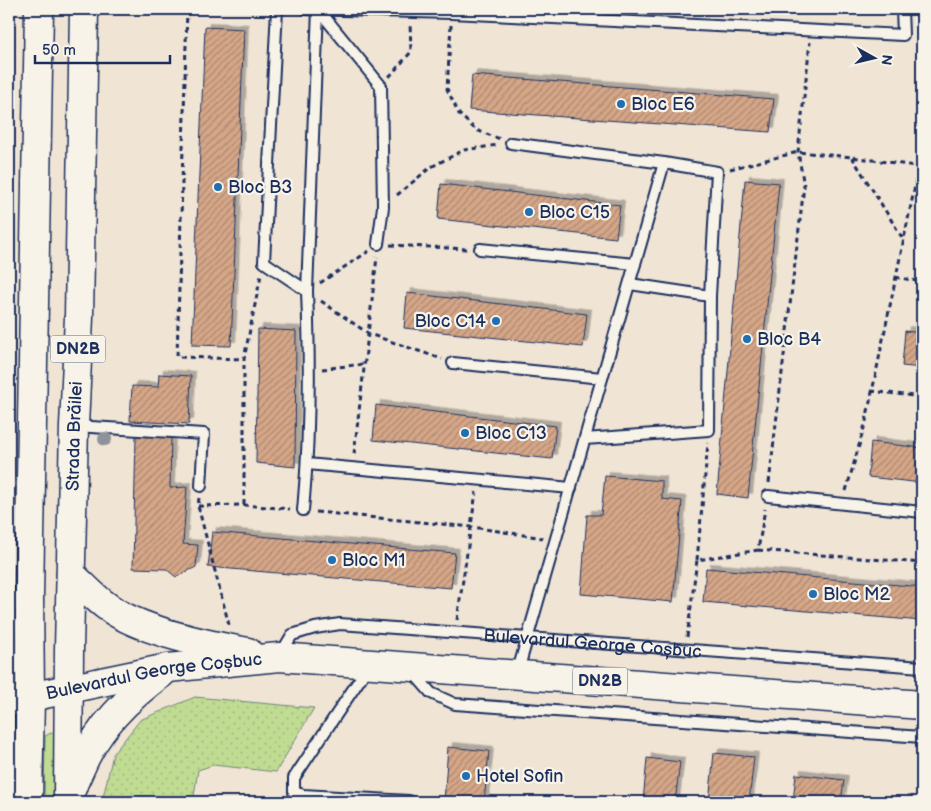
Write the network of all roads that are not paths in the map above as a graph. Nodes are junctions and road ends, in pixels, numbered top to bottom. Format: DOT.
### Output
graph roads {
  1 [pos="39,9"];
  2 [pos="84,9"];
  3 [pos="278,9"];
  4 [pos="306,9"];
  5 [pos="318,9"];
  6 [pos="902,9"];
  7 [pos="510,143"];
  8 [pos="664,163"];
  9 [pos="378,244"];
  10 [pos="480,249"];
  11 [pos="635,264"];
  12 [pos="630,284"];
  13 [pos="307,291"];
  14 [pos="710,296"];
  15 [pos="453,363"];
  16 [pos="602,378"];
  17 [pos="74,426"];
  18 [pos="585,439"];
  19 [pos="307,464"];
  20 [pos="201,486"];
  21 [pos="571,488"];
  22 [pos="768,496"];
  23 [pos="303,510"];
  24 [pos="922,512"];
  25 [pos="71,574"];
  26 [pos="29,598"];
  27 [pos="9,631"];
  28 [pos="528,637"];
  29 [pos="279,657"];
  30 [pos="370,664"];
  31 [pos="922,667"];
  32 [pos="168,668"];
  33 [pos="418,668"];
  34 [pos="517,675"];
  35 [pos="68,688"];
  36 [pos="20,700"];
  37 [pos="922,705"];
  38 [pos="922,738"];
  39 [pos="9,794"];
  40 [pos="409,801"];
  41 [pos="16,802"];
  42 [pos="28,802"];
  43 [pos="69,802"];
  1 -- 26 [label="main road, DN2B"];
  2 -- 17 [label="main road, Strada Brăilei / DN2B"];
  3 -- 13 [label="lane"];
  4 -- 5 [label="lane"];
  5 -- 6 [label="lane"];
  5 -- 9 [label="lane"];
  5 -- 13 [label="lane"];
  7 -- 8 [label="lane"];
  8 -- 11 [label="lane"];
  8 -- 14 [label="lane"];
  10 -- 11 [label="lane"];
  11 -- 12 [label="lane"];
  12 -- 14 [label="lane"];
  12 -- 16 [label="lane"];
  13 -- 19 [label="lane"];
  14 -- 18 [label="lane"];
  15 -- 16 [label="lane"];
  16 -- 18 [label="lane"];
  17 -- 20 [label="lane"];
  17 -- 25 [label="main road, Strada Brăilei / DN2B"];
  18 -- 21 [label="lane"];
  19 -- 21 [label="lane"];
  19 -- 23 [label="lane"];
  21 -- 28 [label="lane"];
  22 -- 24 [label="lane"];
  25 -- 29 [label="main road, DN2B"];
  25 -- 35 [label="main road, Strada Brăilei / DN2B"];
  26 -- 27 [label="main road"];
  26 -- 36 [label="main road, DN2B"];
  28 -- 29 [label="lane, Bulevardul George Coșbuc"];
  28 -- 31 [label="lane, Bulevardul George Coșbuc"];
  28 -- 34 [label="lane"];
  29 -- 30 [label="main road, Bulevardul George Coșbuc / DN2B"];
  29 -- 32 [label="main road, Bulevardul George Coșbuc / DN2B"];
  30 -- 33 [label="main road, Bulevardul George Coșbuc / DN2B"];
  30 -- 40 [label="lane"];
  32 -- 35 [label="main road, Bulevardul George Coșbuc / DN2B"];
  32 -- 43 [label="main road"];
  33 -- 34 [label="main road, Bulevardul George Coșbuc / DN2B"];
  33 -- 38 [label="lane"];
  34 -- 37 [label="main road, Bulevardul George Coșbuc / DN2B"];
  35 -- 36 [label="main road, Bulevardul George Coșbuc / DN2B"];
  35 -- 43 [label="main road, Strada Brăilei"];
  36 -- 42 [label="main road"];
  39 -- 41 [label="main road"];
}
